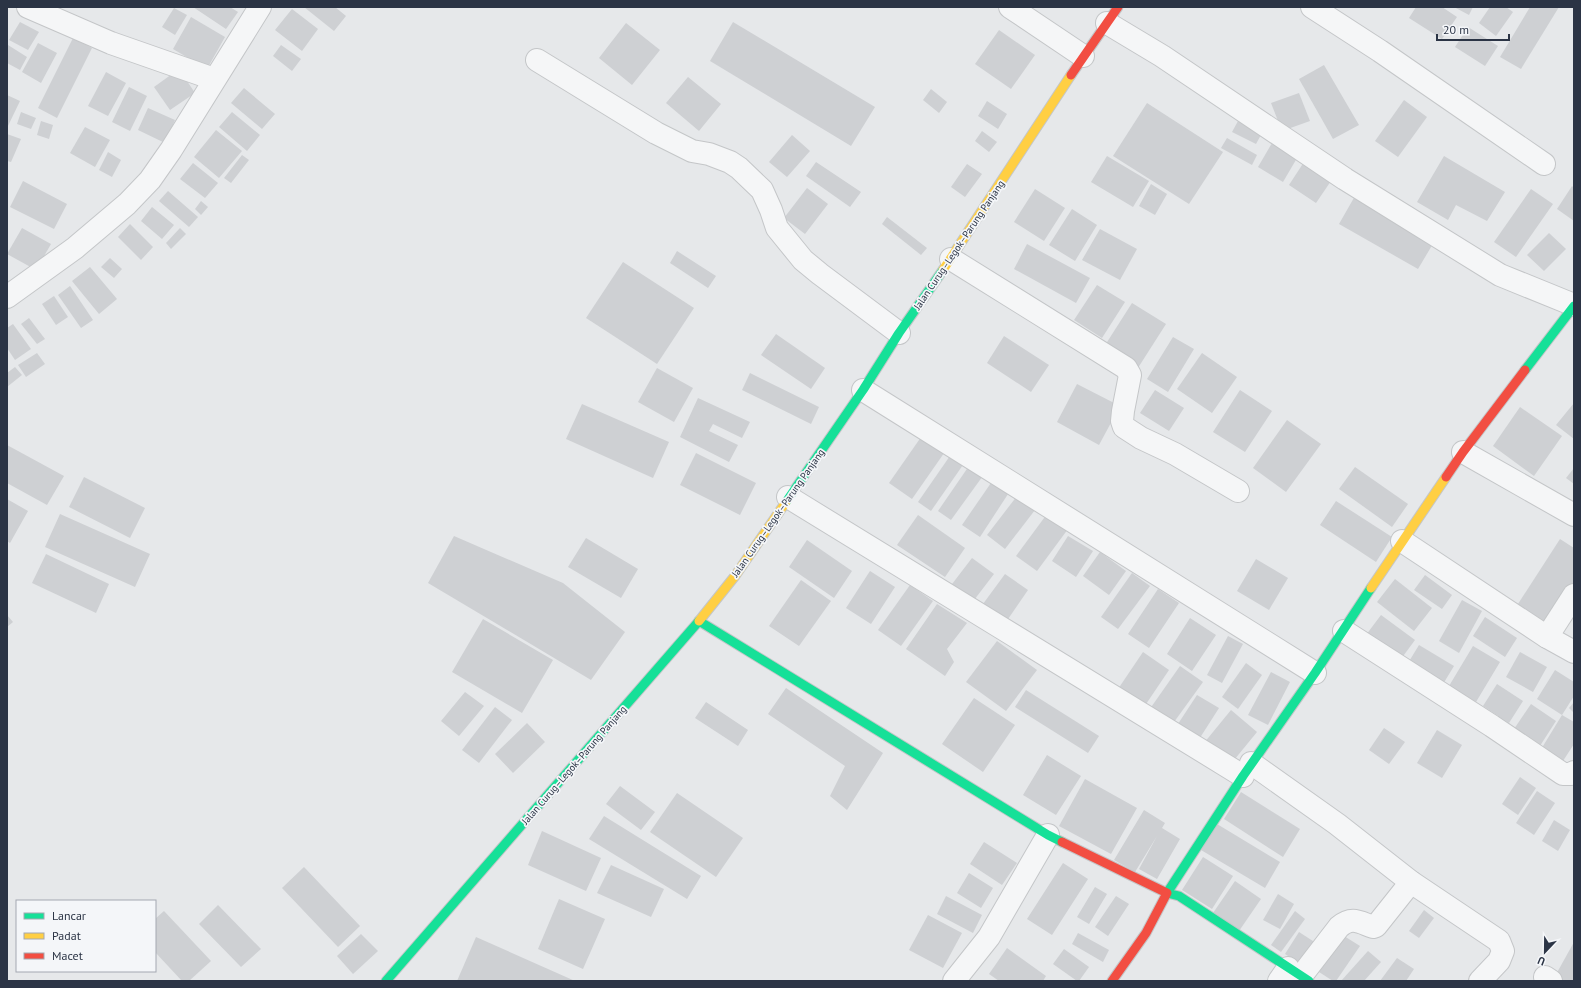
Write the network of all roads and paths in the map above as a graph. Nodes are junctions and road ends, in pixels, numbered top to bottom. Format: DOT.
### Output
graph roads {
  1 [pos="28,7"];
  2 [pos="260,7"];
  3 [pos="1010,7"];
  4 [pos="1312,7"];
  5 [pos="1113,15"];
  6 [pos="1083,56"];
  7 [pos="537,60"];
  8 [pos="214,80"];
  9 [pos="1544,164"];
  10 [pos="951,259"];
  11 [pos="7,275"];
  12 [pos="27,282"];
  13 [pos="7,297"];
  14 [pos="1574,305"];
  15 [pos="899,333"];
  16 [pos="863,390"];
  17 [pos="1463,452"];
  18 [pos="1238,491"];
  19 [pos="788,497"];
  20 [pos="1574,515"];
  21 [pos="1402,540"];
  22 [pos="1574,595"];
  23 [pos="699,621"];
  24 [pos="1344,631"];
  25 [pos="1547,637"];
  26 [pos="1574,652"];
  27 [pos="1315,673"];
  28 [pos="1247,770"];
  29 [pos="1574,772"];
  30 [pos="1048,834"];
  31 [pos="1411,882"];
  32 [pos="1167,893"];
  33 [pos="1294,976"];
  34 [pos="386,981"];
  35 [pos="954,981"];
  36 [pos="1112,981"];
  37 [pos="1480,981"];
  1 -- 8 [label="street"];
  2 -- 8 [label="street"];
  3 -- 6 [label="street"];
  4 -- 9 [label="street"];
  5 -- 6 [label="street, Jalan Curug–Legok–Parung Panjang"];
  5 -- 14 [label="street"];
  6 -- 10 [label="street, Jalan Curug–Legok–Parung Panjang"];
  7 -- 15 [label="street"];
  8 -- 12 [label="street"];
  10 -- 15 [label="street, Jalan Curug–Legok–Parung Panjang"];
  10 -- 18 [label="street"];
  11 -- 12 [label="street"];
  12 -- 13 [label="street"];
  14 -- 17 [label="street"];
  15 -- 16 [label="street, Jalan Curug–Legok–Parung Panjang"];
  16 -- 19 [label="street, Jalan Curug–Legok–Parung Panjang"];
  16 -- 27 [label="street"];
  17 -- 20 [label="street"];
  17 -- 21 [label="street"];
  19 -- 23 [label="street, Jalan Curug–Legok–Parung Panjang"];
  19 -- 28 [label="street"];
  21 -- 24 [label="street"];
  21 -- 25 [label="street"];
  22 -- 25 [label="street"];
  23 -- 30 [label="street"];
  23 -- 34 [label="street, Jalan Curug–Legok–Parung Panjang"];
  24 -- 27 [label="street"];
  24 -- 29 [label="street"];
  25 -- 26 [label="street"];
  27 -- 28 [label="street"];
  28 -- 31 [label="street"];
  28 -- 32 [label="street"];
  30 -- 32 [label="street"];
  30 -- 35 [label="street"];
  31 -- 33 [label="street"];
  31 -- 37 [label="street"];
  32 -- 33 [label="street"];
  32 -- 36 [label="street"];
}
